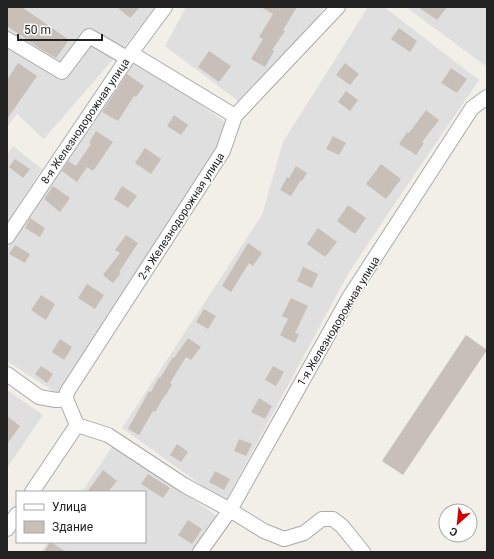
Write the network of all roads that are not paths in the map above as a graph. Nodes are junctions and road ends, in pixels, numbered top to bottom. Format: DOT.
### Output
graph roads {
  1 [pos="165,7"];
  2 [pos="338,7"];
  3 [pos="8,41"];
  4 [pos="129,56"];
  5 [pos="487,97"];
  6 [pos="235,116"];
  7 [pos="7,237"];
  8 [pos="7,374"];
  9 [pos="66,399"];
  10 [pos="77,425"];
  11 [pos="33,491"];
  12 [pos="230,510"];
  13 [pos="16,515"];
  14 [pos="7,528"];
  15 [pos="200,552"];
  16 [pos="363,552"];
  1 -- 4 [label="street, 8-я Железнодорожная улица"];
  2 -- 6 [label="street, 2-я Железнодорожная улица"];
  3 -- 4 [label="street"];
  4 -- 6 [label="street"];
  4 -- 7 [label="street, 8-я Железнодорожная улица"];
  5 -- 12 [label="street, 1-я Железнодорожная улица"];
  6 -- 9 [label="street, 2-я Железнодорожная улица"];
  8 -- 9 [label="street"];
  9 -- 10 [label="street"];
  10 -- 11 [label="street"];
  10 -- 12 [label="street"];
  12 -- 15 [label="street, 1-я Железнодорожная улица"];
  12 -- 16 [label="street"];
  13 -- 14 [label="street"];
}
